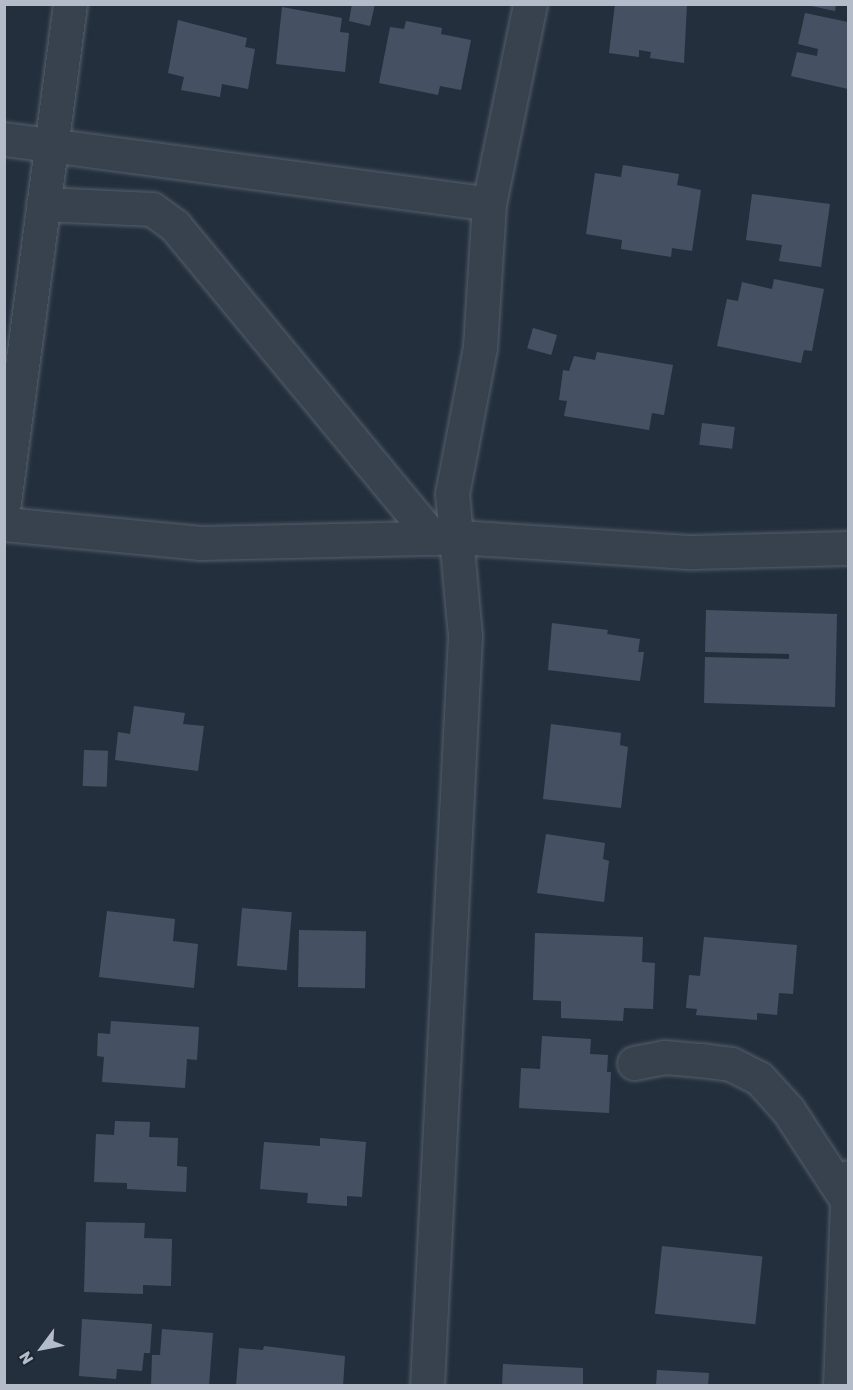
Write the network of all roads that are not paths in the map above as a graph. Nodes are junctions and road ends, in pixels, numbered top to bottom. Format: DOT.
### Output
graph roads {
  1 [pos="70,4"];
  2 [pos="530,4"];
  3 [pos="4,139"];
  4 [pos="50,146"];
  5 [pos="43,204"];
  6 [pos="489,204"];
  7 [pos="4,502"];
  8 [pos="4,524"];
  9 [pos="445,538"];
  10 [pos="849,548"];
  11 [pos="634,1063"];
  12 [pos="848,1178"];
  13 [pos="427,1386"];
  14 [pos="840,1386"];
  1 -- 4 [label="street"];
  2 -- 6 [label="street"];
  3 -- 4 [label="street"];
  4 -- 5 [label="street"];
  4 -- 6 [label="street"];
  5 -- 7 [label="street"];
  5 -- 9 [label="street"];
  6 -- 9 [label="street"];
  8 -- 9 [label="street"];
  9 -- 10 [label="street"];
  9 -- 13 [label="street"];
  11 -- 12 [label="street"];
  12 -- 14 [label="street"];
}
